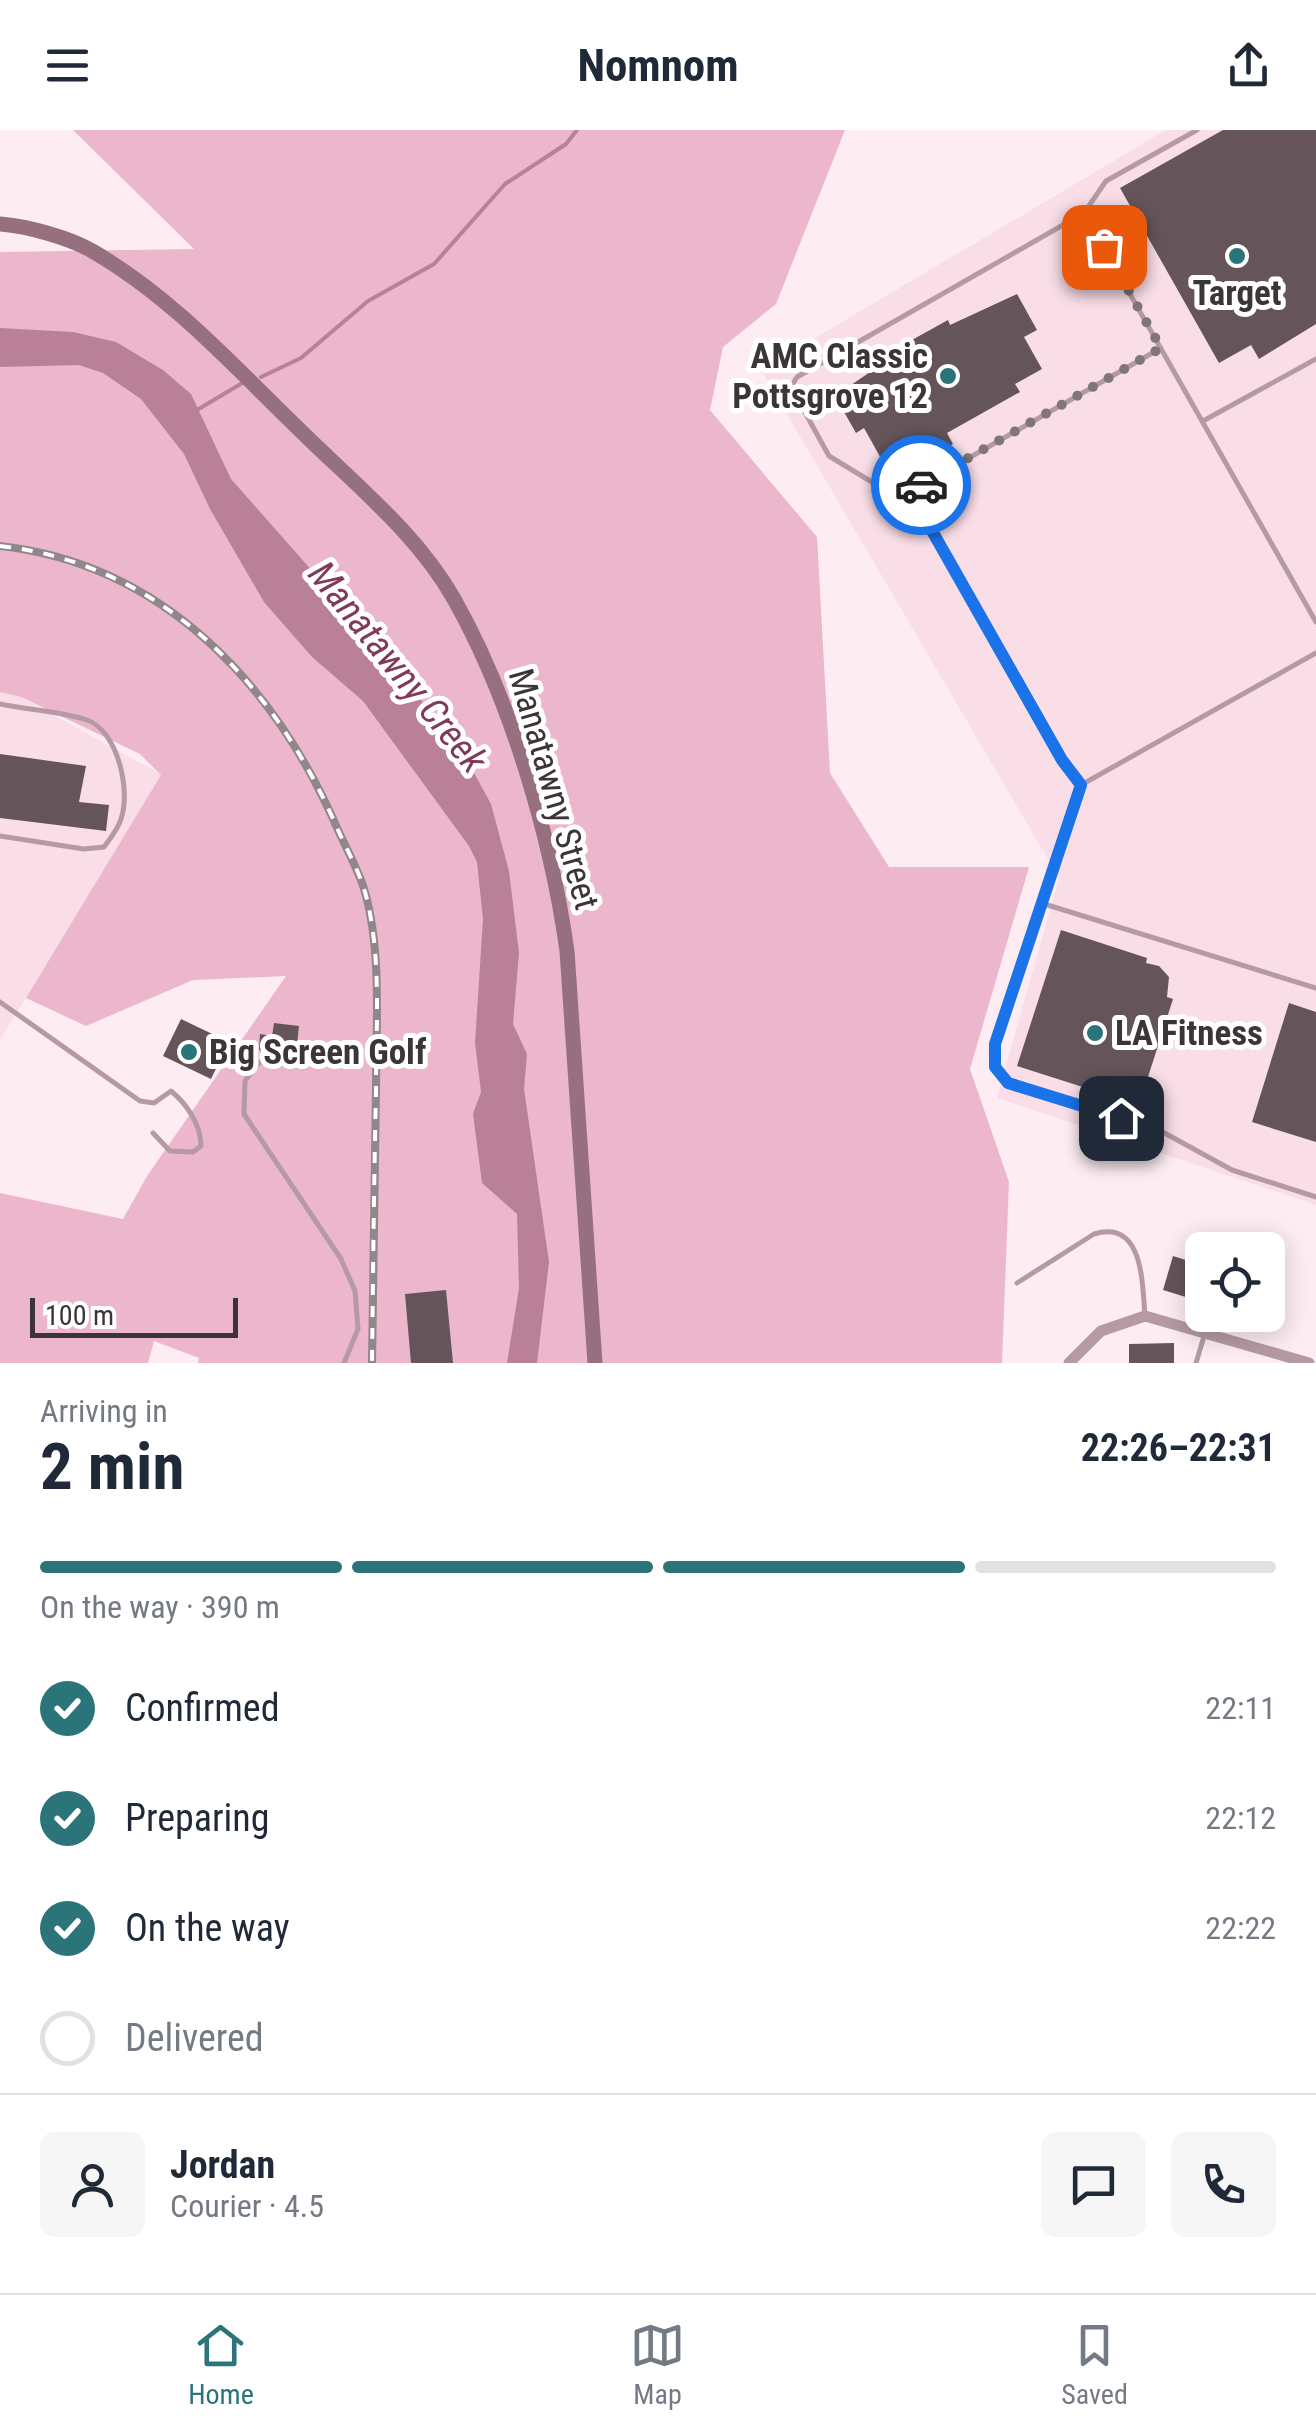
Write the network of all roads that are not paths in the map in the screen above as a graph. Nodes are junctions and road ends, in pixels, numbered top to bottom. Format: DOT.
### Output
graph roads {
  1 [pos="1197,130"];
  2 [pos="1084,214"];
  3 [pos="0,224"];
  4 [pos="1161,348"];
  5 [pos="1316,358"];
  6 [pos="1203,422"];
  7 [pos="898,498"];
  8 [pos="1316,622"];
  9 [pos="1316,653"];
  10 [pos="0,704"];
  11 [pos="1081,785"];
  12 [pos="0,836"];
  13 [pos="1041,902"];
  14 [pos="1316,988"];
  15 [pos="0,1002"];
  16 [pos="306,1067"];
  17 [pos="152,1133"];
  18 [pos="1316,1197"];
  19 [pos="1017,1284"];
  20 [pos="1145,1316"];
  21 [pos="1185,1325"];
  22 [pos="1205,1332"];
  23 [pos="1212,1332"];
  24 [pos="1302,1362"];
  25 [pos="344,1363"];
  26 [pos="596,1363"];
  27 [pos="1069,1363"];
  28 [pos="1196,1363"];
  1 -- 2 [label="lane"];
  2 -- 4 [label="lane"];
  2 -- 7 [label="lane"];
  3 -- 26 [label="street, Manatawny Street"];
  4 -- 6 [label="lane"];
  4 -- 7 [label="lane"];
  5 -- 6 [label="lane"];
  6 -- 8 [label="lane"];
  7 -- 11 [label="lane"];
  9 -- 11 [label="lane"];
  10 -- 12 [label="lane"];
  11 -- 13 [label="lane"];
  13 -- 14 [label="lane"];
  13 -- 18 [label="lane"];
  15 -- 17 [label="lane"];
  16 -- 25 [label="lane"];
  19 -- 20 [label="lane"];
  20 -- 21 [label="street"];
  20 -- 27 [label="street"];
  22 -- 28 [label="lane"];
  23 -- 24 [label="street"];
}
